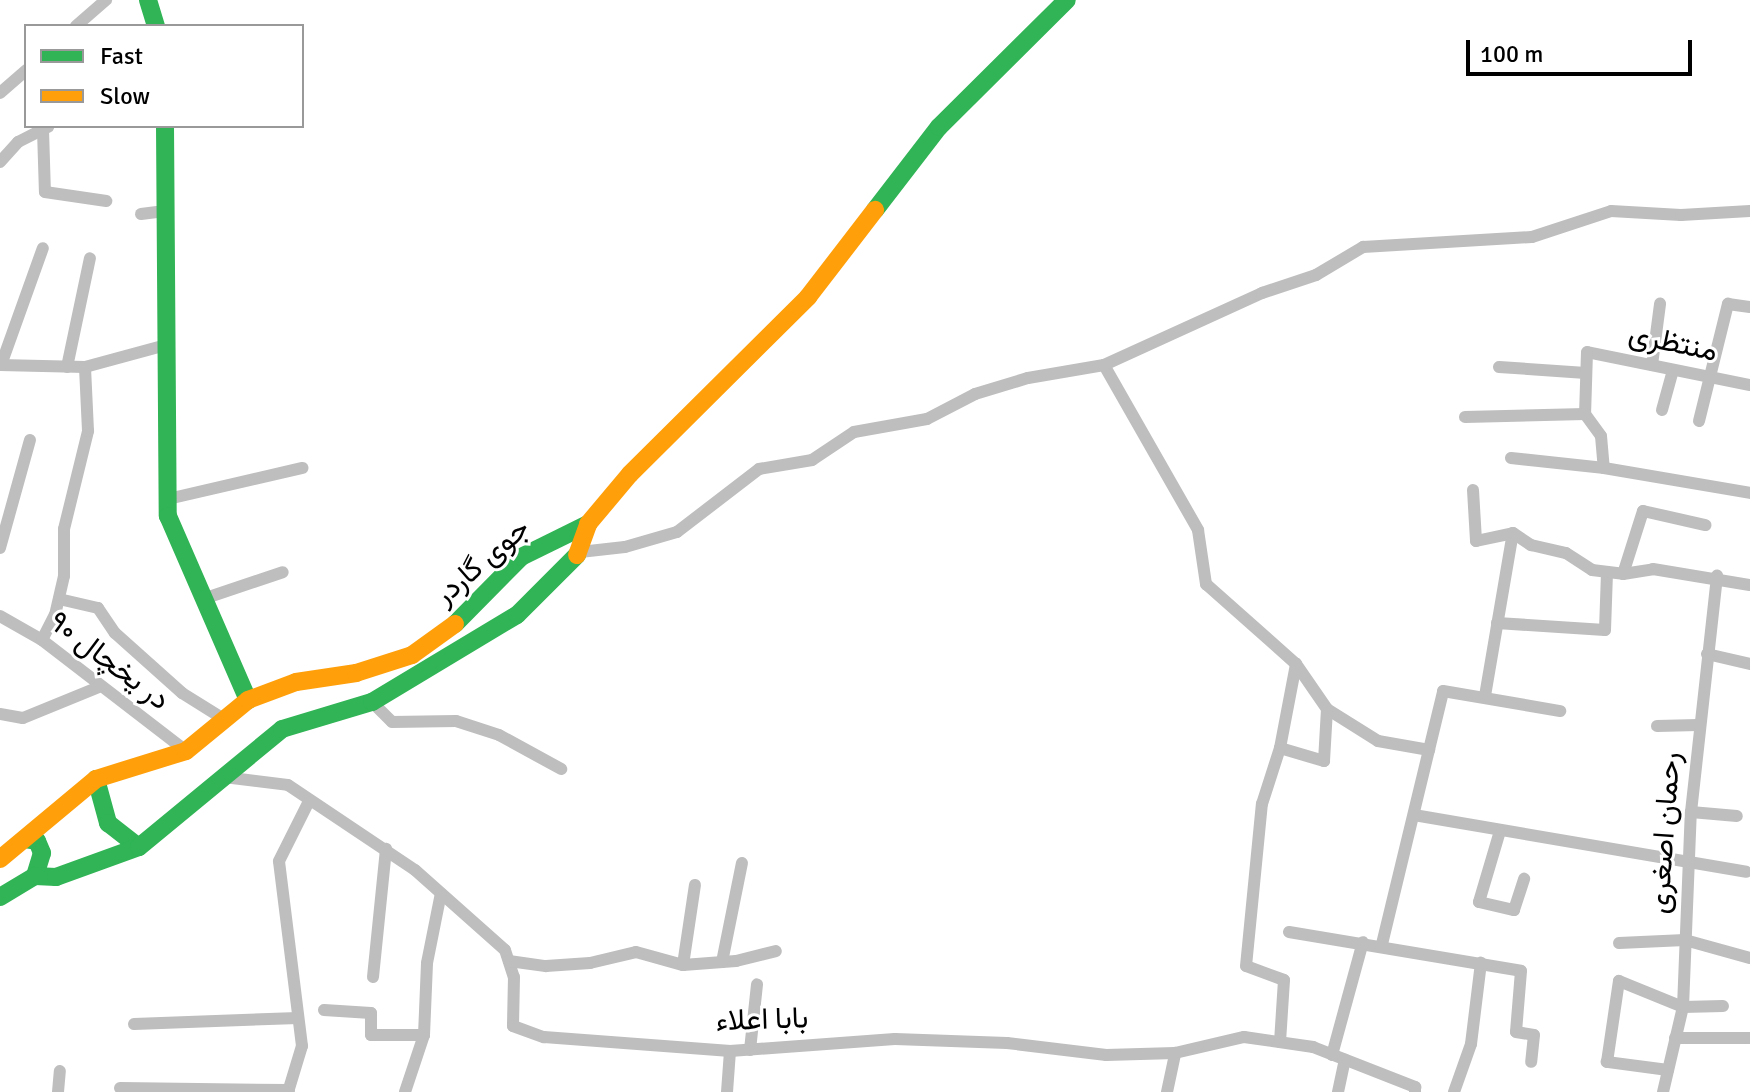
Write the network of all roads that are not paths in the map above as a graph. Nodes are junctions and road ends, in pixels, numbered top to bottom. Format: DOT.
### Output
graph roads {
  1 [pos="106,0"];
  2 [pos="148,0"];
  3 [pos="1067,0"];
  4 [pos="78,24"];
  5 [pos="155,24"];
  6 [pos="24,72"];
  7 [pos="0,93"];
  8 [pos="47,128"];
  9 [pos="165,128"];
  10 [pos="0,162"];
  11 [pos="106,201"];
  12 [pos="165,211"];
  13 [pos="1750,211"];
  14 [pos="141,214"];
  15 [pos="43,248"];
  16 [pos="90,258"];
  17 [pos="1660,304"];
  18 [pos="1750,307"];
  19 [pos="166,345"];
  20 [pos="0,365"];
  21 [pos="1104,365"];
  22 [pos="1652,365"];
  23 [pos="67,367"];
  24 [pos="85,367"];
  25 [pos="1499,367"];
  26 [pos="1673,370"];
  27 [pos="1586,373"];
  28 [pos="1711,377"];
  29 [pos="1750,385"];
  30 [pos="1662,410"];
  31 [pos="1585,414"];
  32 [pos="1465,417"];
  33 [pos="1699,421"];
  34 [pos="30,440"];
  35 [pos="1511,458"];
  36 [pos="302,468"];
  37 [pos="1604,468"];
  38 [pos="1473,490"];
  39 [pos="1750,493"];
  40 [pos="168,499"];
  41 [pos="588,524"];
  42 [pos="1705,525"];
  43 [pos="1513,533"];
  44 [pos="0,548"];
  45 [pos="580,552"];
  46 [pos="283,572"];
  47 [pos="1607,572"];
  48 [pos="1623,574"];
  49 [pos="1717,575"];
  50 [pos="1750,585"];
  51 [pos="59,599"];
  52 [pos="203,599"];
  53 [pos="0,616"];
  54 [pos="1497,623"];
  55 [pos="42,640"];
  56 [pos="1707,654"];
  57 [pos="1296,664"];
  58 [pos="1750,664"];
  59 [pos="356,673"];
  60 [pos="99,687"];
  61 [pos="1485,696"];
  62 [pos="248,700"];
  63 [pos="372,702"];
  64 [pos="1327,709"];
  65 [pos="1560,711"];
  66 [pos="0,714"];
  67 [pos="222,718"];
  68 [pos="1698,725"];
  69 [pos="1657,726"];
  70 [pos="1280,748"];
  71 [pos="1429,750"];
  72 [pos="186,751"];
  73 [pos="561,769"];
  74 [pos="224,777"];
  75 [pos="96,779"];
  76 [pos="309,801"];
  77 [pos="1691,812"];
  78 [pos="1414,815"];
  79 [pos="1737,816"];
  80 [pos="1500,831"];
  81 [pos="25,839"];
  82 [pos="139,847"];
  83 [pos="386,849"];
  84 [pos="0,859"];
  85 [pos="742,863"];
  86 [pos="1687,865"];
  87 [pos="1746,872"];
  88 [pos="35,876"];
  89 [pos="1524,879"];
  90 [pos="695,885"];
  91 [pos="441,893"];
  92 [pos="0,897"];
  93 [pos="1289,932"];
  94 [pos="1685,940"];
  95 [pos="1363,942"];
  96 [pos="1619,943"];
  97 [pos="1382,944"];
  98 [pos="776,951"];
  99 [pos="1750,958"];
  100 [pos="509,961"];
  101 [pos="722,962"];
  102 [pos="1481,963"];
  103 [pos="683,965"];
  104 [pos="373,977"];
  105 [pos="757,984"];
  106 [pos="1723,1006"];
  107 [pos="1683,1007"];
  108 [pos="324,1010"];
  109 [pos="298,1018"];
  110 [pos="134,1024"];
  111 [pos="424,1035"];
  112 [pos="1675,1038"];
  113 [pos="1750,1038"];
  114 [pos="1280,1042"];
  115 [pos="750,1050"];
  116 [pos="730,1051"];
  117 [pos="1175,1053"];
  118 [pos="1339,1058"];
  119 [pos="1531,1062"];
  120 [pos="1668,1070"];
  121 [pos="60,1071"];
  122 [pos="120,1088"];
  123 [pos="288,1091"];
  124 [pos="58,1092"];
  125 [pos="405,1092"];
  126 [pos="727,1092"];
  127 [pos="1167,1092"];
  128 [pos="1338,1092"];
  129 [pos="1415,1092"];
  130 [pos="1454,1092"];
  131 [pos="1663,1092"];
  1 -- 4 [label="street"];
  2 -- 5 [label="street"];
  3 -- 41 [label="street"];
  6 -- 7 [label="street"];
  8 -- 10 [label="street"];
  8 -- 11 [label="street"];
  9 -- 12 [label="street"];
  12 -- 14 [label="street"];
  12 -- 19 [label="street"];
  13 -- 21 [label="street"];
  15 -- 20 [label="street"];
  16 -- 23 [label="street"];
  17 -- 22 [label="street"];
  18 -- 28 [label="street"];
  19 -- 24 [label="street"];
  19 -- 40 [label="street"];
  20 -- 23 [label="street"];
  21 -- 45 [label="street"];
  21 -- 57 [label="street"];
  22 -- 26 [label="street, منتظری"];
  22 -- 27 [label="street, منتظری"];
  23 -- 24 [label="street"];
  24 -- 51 [label="street"];
  25 -- 27 [label="street"];
  26 -- 28 [label="street, منتظری"];
  26 -- 30 [label="street"];
  27 -- 31 [label="street"];
  28 -- 29 [label="street, منتظری"];
  28 -- 33 [label="street"];
  31 -- 32 [label="street"];
  31 -- 37 [label="street"];
  34 -- 44 [label="street"];
  35 -- 37 [label="street"];
  36 -- 40 [label="street"];
  37 -- 39 [label="street"];
  38 -- 43 [label="street"];
  40 -- 52 [label="street"];
  41 -- 45 [label="street, جوی گاردر"];
  41 -- 59 [label="street, جوی گاردر"];
  42 -- 48 [label="street"];
  43 -- 47 [label="street"];
  43 -- 54 [label="street"];
  45 -- 63 [label="street, جوی گاردر"];
  46 -- 52 [label="street"];
  47 -- 48 [label="street"];
  47 -- 54 [label="street"];
  48 -- 49 [label="street"];
  49 -- 50 [label="street"];
  49 -- 56 [label="street, رحمان اصغری"];
  51 -- 55 [label="street"];
  51 -- 67 [label="street"];
  52 -- 62 [label="street"];
  53 -- 55 [label="street, در یخچال ۹۰"];
  54 -- 61 [label="street"];
  55 -- 60 [label="street, در یخچال ۹۰"];
  56 -- 58 [label="street"];
  56 -- 68 [label="street, رحمان اصغری"];
  57 -- 64 [label="street"];
  57 -- 70 [label="street"];
  59 -- 62 [label="street, جوی گاردر"];
  59 -- 63 [label="street"];
  60 -- 66 [label="street"];
  60 -- 72 [label="street, در یخچال ۹۰"];
  61 -- 65 [label="street"];
  61 -- 71 [label="street"];
  62 -- 67 [label="street, جوی گاردر"];
  63 -- 73 [label="street"];
  63 -- 74 [label="street, جوی گاردر"];
  64 -- 70 [label="street"];
  64 -- 71 [label="street"];
  67 -- 72 [label="street, جوی گاردر"];
  68 -- 69 [label="street"];
  68 -- 77 [label="street, رحمان اصغری"];
  70 -- 114 [label="street"];
  71 -- 78 [label="street"];
  72 -- 75 [label="street, جوی گاردر"];
  74 -- 76 [label="street"];
  74 -- 82 [label="street, جوی گاردر"];
  75 -- 81 [label="street, جوی گاردر"];
  75 -- 82 [label="street"];
  76 -- 83 [label="street"];
  76 -- 109 [label="street"];
  77 -- 79 [label="street"];
  77 -- 86 [label="street, رحمان اصغری"];
  78 -- 80 [label="street"];
  78 -- 97 [label="street"];
  80 -- 86 [label="street"];
  80 -- 89 [label="street"];
  81 -- 84 [label="street, جوی گاردر"];
  81 -- 88 [label="street"];
  82 -- 88 [label="street, جوی گاردر"];
  83 -- 91 [label="street"];
  83 -- 104 [label="street"];
  85 -- 101 [label="street"];
  86 -- 87 [label="street"];
  86 -- 94 [label="street, رحمان اصغری"];
  88 -- 92 [label="street, جوی گاردر"];
  90 -- 103 [label="street"];
  91 -- 100 [label="street"];
  91 -- 111 [label="street"];
  93 -- 95 [label="street"];
  94 -- 96 [label="street"];
  94 -- 99 [label="street"];
  94 -- 107 [label="street, رحمان اصغری"];
  95 -- 97 [label="street"];
  95 -- 118 [label="street"];
  97 -- 102 [label="street"];
  98 -- 101 [label="street"];
  100 -- 103 [label="street"];
  100 -- 116 [label="street, بابا اعلاء"];
  101 -- 103 [label="street"];
  102 -- 119 [label="street"];
  102 -- 130 [label="street"];
  105 -- 115 [label="street"];
  106 -- 107 [label="street"];
  107 -- 112 [label="street, رحمان اصغری"];
  107 -- 120 [label="street"];
  108 -- 111 [label="street"];
  109 -- 110 [label="street"];
  109 -- 123 [label="street"];
  111 -- 125 [label="street"];
  112 -- 113 [label="street"];
  112 -- 120 [label="street, رحمان اصغری"];
  114 -- 117 [label="street, بابا اعلاء"];
  114 -- 118 [label="street, بابا اعلاء"];
  115 -- 116 [label="street, بابا اعلاء"];
  115 -- 117 [label="street, بابا اعلاء"];
  116 -- 126 [label="street"];
  117 -- 127 [label="street"];
  118 -- 128 [label="street"];
  118 -- 129 [label="street, بابا اعلاء"];
  120 -- 131 [label="street, رحمان اصغری"];
  121 -- 124 [label="street"];
  122 -- 123 [label="street"];
}
